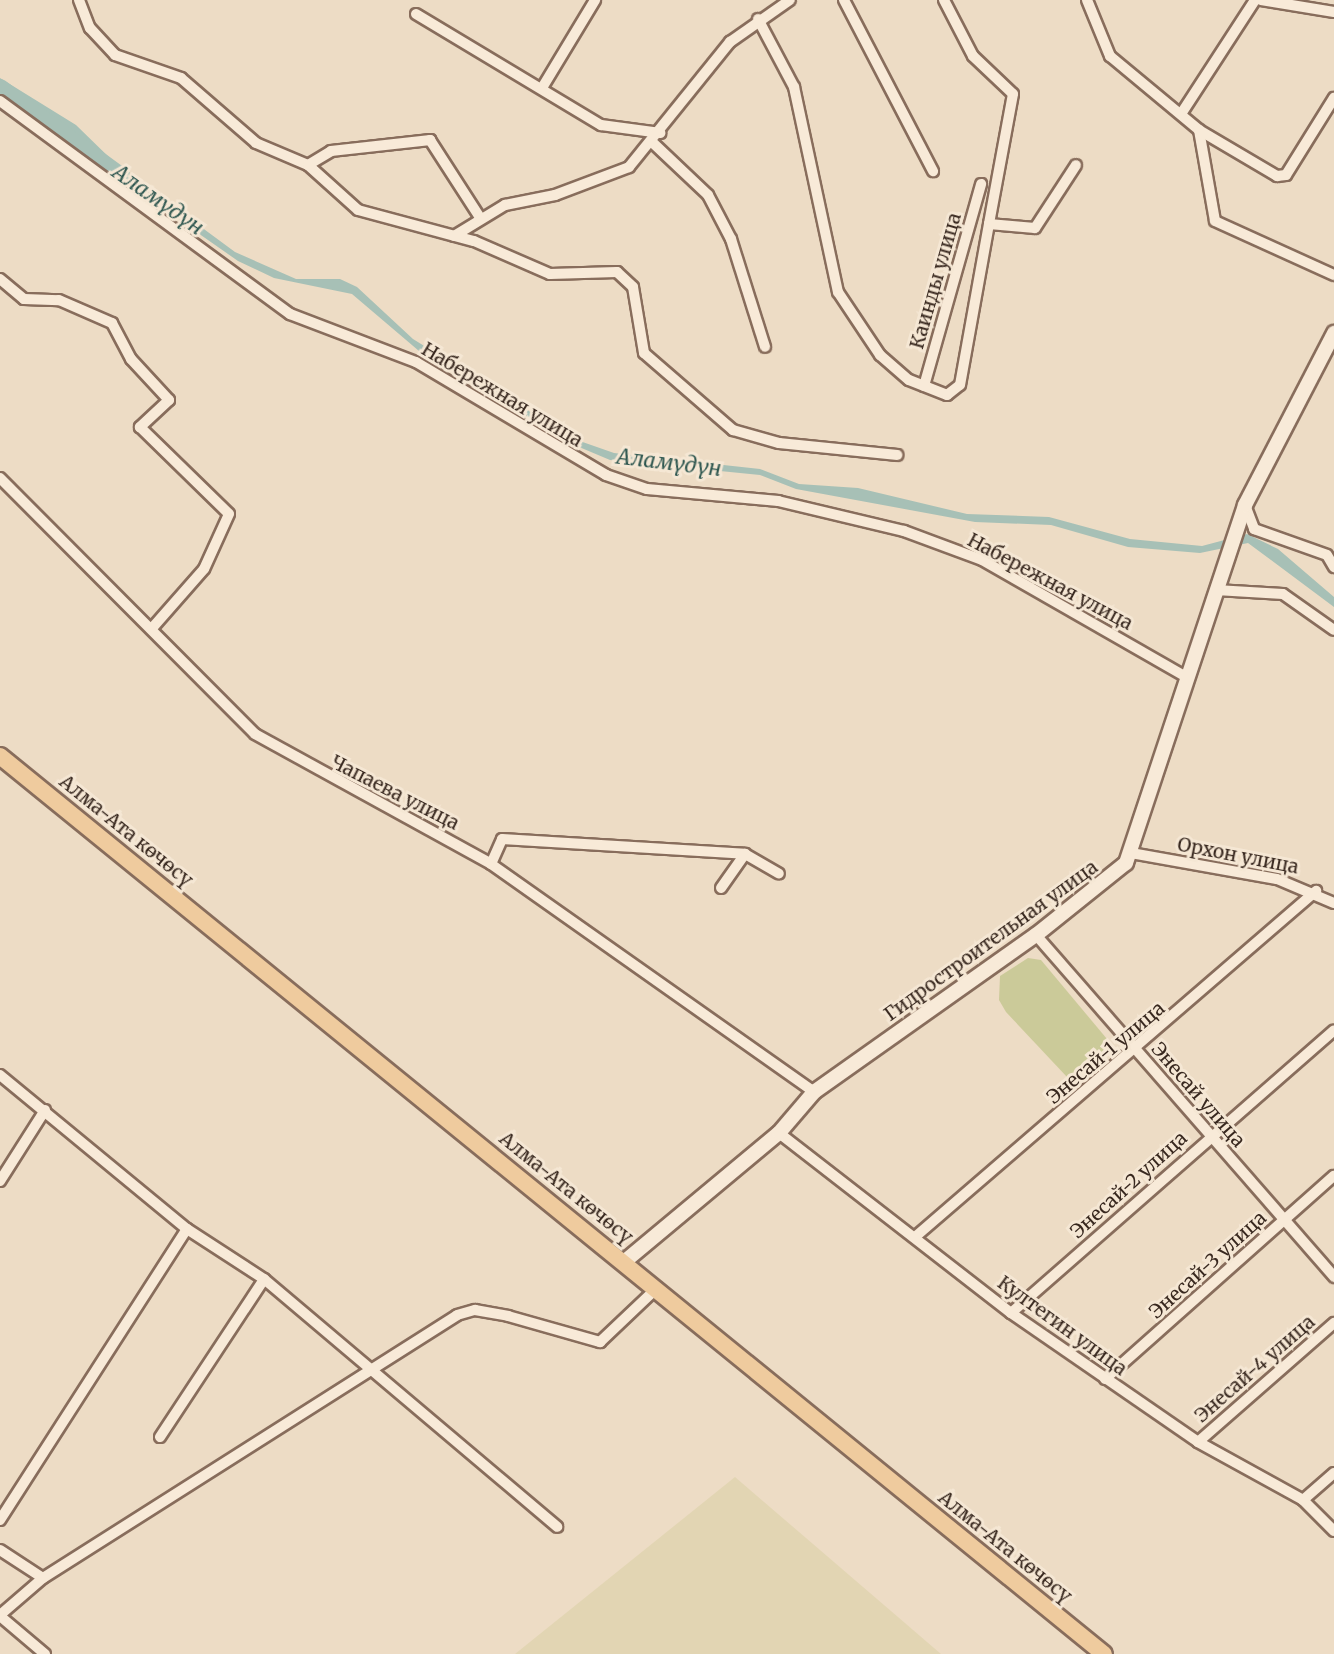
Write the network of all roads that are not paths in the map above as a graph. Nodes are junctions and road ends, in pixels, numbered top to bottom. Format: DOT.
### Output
graph roads {
  1 [pos="79,0"];
  2 [pos="595,0"];
  3 [pos="790,0"];
  4 [pos="844,0"];
  5 [pos="944,0"];
  6 [pos="1087,0"];
  7 [pos="1258,0"];
  8 [pos="1334,12"];
  9 [pos="416,15"];
  10 [pos="758,19"];
  11 [pos="542,88"];
  12 [pos="1334,98"];
  13 [pos="0,101"];
  14 [pos="1181,114"];
  15 [pos="1199,130"];
  16 [pos="656,138"];
  17 [pos="308,165"];
  18 [pos="1076,165"];
  19 [pos="933,171"];
  20 [pos="981,184"];
  21 [pos="479,216"];
  22 [pos="989,224"];
  23 [pos="454,236"];
  24 [pos="1334,275"];
  25 [pos="0,279"];
  26 [pos="1334,333"];
  27 [pos="765,347"];
  28 [pos="924,386"];
  29 [pos="897,455"];
  30 [pos="0,478"];
  31 [pos="1244,508"];
  32 [pos="1334,567"];
  33 [pos="1216,590"];
  34 [pos="153,627"];
  35 [pos="1334,630"];
  36 [pos="1186,677"];
  37 [pos="0,756"];
  38 [pos="1130,853"];
  39 [pos="746,854"];
  40 [pos="491,864"];
  41 [pos="779,874"];
  42 [pos="721,888"];
  43 [pos="1316,891"];
  44 [pos="1334,903"];
  45 [pos="1036,935"];
  46 [pos="1334,1030"];
  47 [pos="1137,1050"];
  48 [pos="0,1075"];
  49 [pos="814,1092"];
  50 [pos="45,1110"];
  51 [pos="779,1133"];
  52 [pos="1211,1136"];
  53 [pos="1334,1176"];
  54 [pos="0,1181"];
  55 [pos="1284,1220"];
  56 [pos="187,1228"];
  57 [pos="915,1237"];
  58 [pos="624,1262"];
  59 [pos="1334,1278"];
  60 [pos="264,1279"];
  61 [pos="657,1288"];
  62 [pos="1011,1313"];
  63 [pos="1334,1322"];
  64 [pos="376,1369"];
  65 [pos="1105,1379"];
  66 [pos="160,1437"];
  67 [pos="1198,1442"];
  68 [pos="1334,1473"];
  69 [pos="1303,1500"];
  70 [pos="0,1520"];
  71 [pos="557,1527"];
  72 [pos="1334,1531"];
  73 [pos="0,1550"];
  74 [pos="43,1578"];
  75 [pos="0,1615"];
  76 [pos="45,1654"];
  77 [pos="1104,1654"];
  1 -- 17 [label="street"];
  2 -- 11 [label="street"];
  3 -- 10 [label="street"];
  4 -- 19 [label="street"];
  5 -- 22 [label="street"];
  6 -- 14 [label="street"];
  7 -- 8 [label="street"];
  7 -- 14 [label="street"];
  9 -- 11 [label="street"];
  10 -- 16 [label="street"];
  10 -- 28 [label="street"];
  11 -- 16 [label="street"];
  12 -- 15 [label="street"];
  13 -- 36 [label="street, Набережная улица"];
  14 -- 15 [label="street"];
  15 -- 24 [label="street"];
  16 -- 21 [label="street"];
  16 -- 27 [label="street"];
  17 -- 21 [label="street"];
  17 -- 23 [label="street"];
  18 -- 22 [label="street"];
  20 -- 28 [label="street, Каинды улица"];
  21 -- 23 [label="street"];
  22 -- 28 [label="street"];
  23 -- 29 [label="street"];
  25 -- 34 [label="street"];
  26 -- 31 [label="street, Гидростроительная улица"];
  30 -- 34 [label="street, Чапаева улица"];
  31 -- 32 [label="street"];
  31 -- 33 [label="street, Гидростроительная улица"];
  33 -- 35 [label="street"];
  33 -- 36 [label="street, Гидростроительная улица"];
  34 -- 40 [label="street, Чапаева улица"];
  36 -- 38 [label="street, Гидростроительная улица"];
  37 -- 58 [label="main road, Алма-Ата көчөсү"];
  38 -- 43 [label="street, Орхон улица"];
  38 -- 45 [label="street, Гидростроительная улица"];
  39 -- 40 [label="street"];
  39 -- 41 [label="street"];
  39 -- 42 [label="street"];
  40 -- 49 [label="street, Чапаева улица"];
  43 -- 44 [label="street, Орхон улица"];
  43 -- 47 [label="street, Энесай-1 улица"];
  45 -- 47 [label="street, Энесай улица"];
  45 -- 49 [label="street, Гидростроительная улица"];
  46 -- 52 [label="street, Энесай-2 улица"];
  47 -- 52 [label="street, Энесай улица"];
  47 -- 57 [label="street, Энесай-1 улица"];
  48 -- 50 [label="street"];
  49 -- 51 [label="street, Гидростроительная улица"];
  50 -- 54 [label="street"];
  50 -- 56 [label="street"];
  51 -- 57 [label="street, Култегин улица"];
  51 -- 58 [label="street, Гидростроительная улица"];
  52 -- 55 [label="street, Энесай улица"];
  52 -- 62 [label="street, Энесай-2 улица"];
  53 -- 55 [label="street, Энесай-3 улица"];
  55 -- 59 [label="street, Энесай улица"];
  55 -- 65 [label="street, Энесай-3 улица"];
  56 -- 60 [label="street"];
  56 -- 70 [label="street"];
  57 -- 62 [label="street, Култегин улица"];
  58 -- 61 [label="main road, Алма-Ата көчөсү"];
  60 -- 64 [label="street"];
  60 -- 66 [label="street"];
  61 -- 64 [label="street"];
  61 -- 77 [label="main road, Алма-Ата көчөсү"];
  62 -- 65 [label="street, Култегин улица"];
  63 -- 67 [label="street, Энесай-4 улица"];
  64 -- 71 [label="street"];
  64 -- 74 [label="street"];
  65 -- 67 [label="street, Култегин улица"];
  67 -- 69 [label="street, Култегин улица"];
  68 -- 69 [label="street"];
  69 -- 72 [label="street, Култегин улица"];
  73 -- 74 [label="street"];
  74 -- 75 [label="street"];
  75 -- 76 [label="street"];
}
